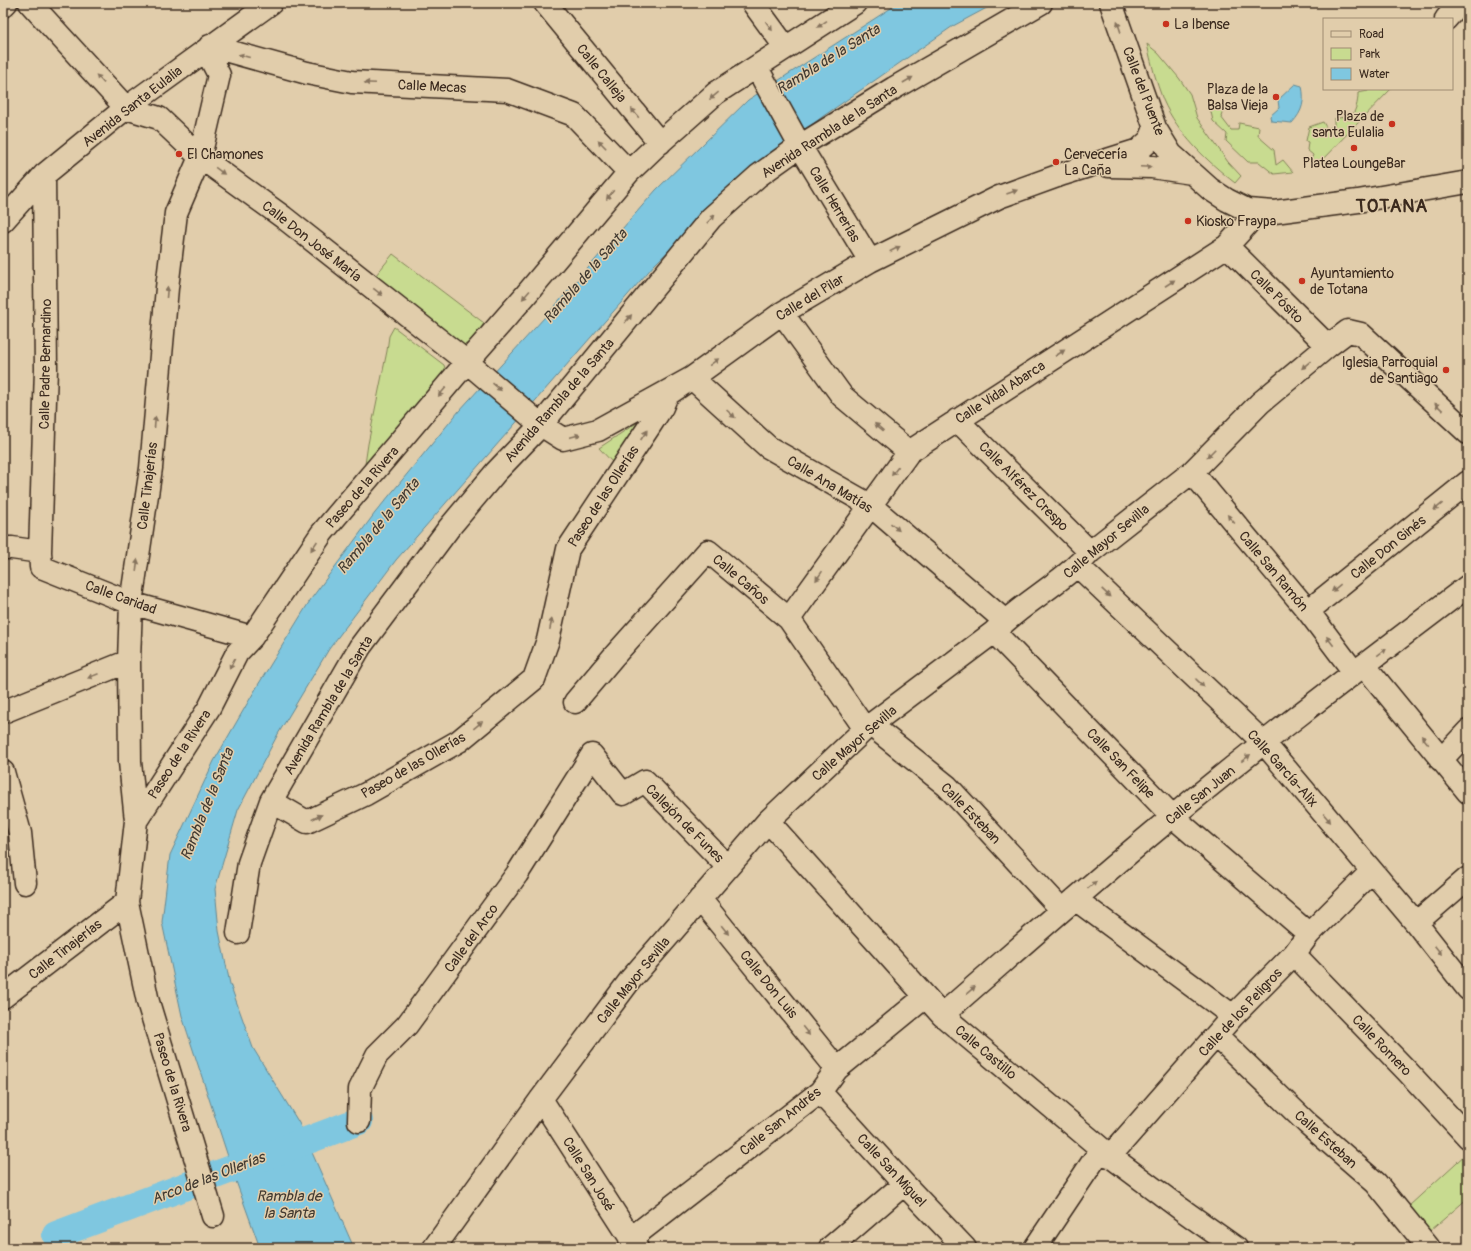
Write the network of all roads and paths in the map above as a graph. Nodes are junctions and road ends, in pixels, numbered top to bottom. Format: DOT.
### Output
graph roads {
  1 [pos="6,3"];
  2 [pos="30,3"];
  3 [pos="271,3"];
  4 [pos="545,3"];
  5 [pos="753,3"];
  6 [pos="855,3"];
  7 [pos="1041,3"];
  8 [pos="1111,3"];
  9 [pos="1460,3"];
  10 [pos="3,6"];
  11 [pos="1447,18"];
  12 [pos="208,48"];
  13 [pos="786,48"];
  14 [pos="757,68"];
  15 [pos="165,79"];
  16 [pos="126,108"];
  17 [pos="158,117"];
  18 [pos="1155,128"];
  19 [pos="660,143"];
  20 [pos="800,146"];
  21 [pos="200,157"];
  22 [pos="1093,165"];
  23 [pos="629,172"];
  24 [pos="1192,172"];
  25 [pos="44,175"];
  26 [pos="1468,182"];
  27 [pos="1255,211"];
  28 [pos="3,221"];
  29 [pos="1226,246"];
  30 [pos="870,261"];
  31 [pos="782,314"];
  32 [pos="1328,346"];
  33 [pos="467,362"];
  34 [pos="692,378"];
  35 [pos="957,420"];
  36 [pos="540,425"];
  37 [pos="1468,433"];
  38 [pos="909,452"];
  39 [pos="1192,472"];
  40 [pos="1468,482"];
  41 [pos="870,505"];
  42 [pos="3,548"];
  43 [pos="40,552"];
  44 [pos="1084,559"];
  45 [pos="1468,586"];
  46 [pos="131,603"];
  47 [pos="1308,611"];
  48 [pos="789,619"];
  49 [pos="999,626"];
  50 [pos="252,637"];
  51 [pos="129,661"];
  52 [pos="1359,668"];
  53 [pos="576,702"];
  54 [pos="3,712"];
  55 [pos="868,727"];
  56 [pos="1468,731"];
  57 [pos="1264,744"];
  58 [pos="592,755"];
  59 [pos="1441,760"];
  60 [pos="3,772"];
  61 [pos="1468,792"];
  62 [pos="271,801"];
  63 [pos="1172,816"];
  64 [pos="136,821"];
  65 [pos="768,821"];
  66 [pos="728,867"];
  67 [pos="1372,871"];
  68 [pos="1468,878"];
  69 [pos="25,883"];
  70 [pos="700,899"];
  71 [pos="127,902"];
  72 [pos="1069,904"];
  73 [pos="1416,923"];
  74 [pos="238,933"];
  75 [pos="1309,934"];
  76 [pos="1294,954"];
  77 [pos="1468,989"];
  78 [pos="3,997"];
  79 [pos="925,997"];
  80 [pos="942,1015"];
  81 [pos="1233,1016"];
  82 [pos="1217,1036"];
  83 [pos="837,1069"];
  84 [pos="820,1092"];
  85 [pos="541,1099"];
  86 [pos="359,1121"];
  87 [pos="1468,1137"];
  88 [pos="1110,1156"];
  89 [pos="904,1184"];
  90 [pos="213,1216"];
  91 [pos="633,1244"];
  92 [pos="434,1248"];
  93 [pos="830,1248"];
  94 [pos="965,1248"];
  95 [pos="1035,1248"];
  96 [pos="1236,1248"];
  97 [pos="1429,1248"];
  1 -- 10 [label="street"];
  16 -- 2 [label="street, one-way"];
  3 -- 12 [label="street, Avenida Santa Eulalia"];
  19 -- 4 [label="street, Calle Calleja, one-way"];
  5 -- 13 [label="street, one-way"];
  6 -- 13 [label="street, one-way"];
  20 -- 7 [label="street, Avenida Rambla de la Santa, one-way"];
  18 -- 8 [label="street, Calle del Puente, one-way"];
  9 -- 11 [label="street"];
  12 -- 15 [label="street, Avenida Santa Eulalia"];
  12 -- 21 [label="street, Calle Tinajerías"];
  23 -- 12 [label="street, Calle Mecas, one-way"];
  13 -- 14 [label="street"];
  14 -- 19 [label="street, one-way"];
  14 -- 20 [label="street, Calle Herrerías"];
  15 -- 16 [label="street, Avenida Santa Eulalia"];
  15 -- 17 [label="street"];
  16 -- 17 [label="street"];
  16 -- 25 [label="street, Avenida Santa Eulalia"];
  17 -- 21 [label="street, Calle Don José María"];
  18 -- 22 [label="street, Calle del Pilar"];
  18 -- 24 [label="street, Calle del Puente"];
  19 -- 23 [label="street"];
  20 -- 30 [label="street, Calle Herrerías"];
  36 -- 20 [label="street, Avenida Rambla de la Santa, one-way"];
  21 -- 33 [label="street, Calle Don José María, one-way"];
  46 -- 21 [label="street, Calle Tinajerías, one-way"];
  22 -- 24 [label="street, Calle del Pilar, one-way"];
  30 -- 22 [label="street, Calle del Pilar, one-way"];
  23 -- 33 [label="street, one-way"];
  24 -- 27 [label="street, Calle del Puente"];
  25 -- 28 [label="street, Avenida Santa Eulalia"];
  25 -- 43 [label="street, Calle Padre Bernardino"];
  26 -- 27 [label="street, Calle del Puente"];
  27 -- 29 [label="street, Calle Vidal Abarca"];
  29 -- 32 [label="street, Calle Pósito"];
  35 -- 29 [label="street, Calle Vidal Abarca, one-way"];
  30 -- 31 [label="street, Calle del Pilar"];
  34 -- 31 [label="street, Calle del Pilar, one-way"];
  38 -- 31 [label="street, one-way"];
  37 -- 32 [label="street, Calle Mayor Sevilla, one-way"];
  32 -- 39 [label="street, Calle Mayor Sevilla, one-way"];
  33 -- 36 [label="street, Calle Don José María, one-way"];
  33 -- 50 [label="street, Paseo de la Rivera, one-way"];
  36 -- 34 [label="street, Calle del Pilar, one-way"];
  34 -- 41 [label="street, Calle Ana Matías, one-way"];
  62 -- 34 [label="street, Paseo de las Ollerías, one-way"];
  35 -- 38 [label="street, Calle Vidal Abarca"];
  35 -- 44 [label="street, Calle Alférez Crespo"];
  36 -- 62 [label="street, Avenida Rambla de la Santa"];
  38 -- 41 [label="street, Calle Vidal Abarca, one-way"];
  39 -- 44 [label="street, Calle Mayor Sevilla"];
  47 -- 39 [label="street, Calle San Ramón, one-way"];
  40 -- 47 [label="street, Calle Don Ginés, one-way"];
  41 -- 48 [label="street, Calle Vidal Abarca, one-way"];
  41 -- 49 [label="street, Calle Ana Matías, one-way"];
  42 -- 43 [label="street"];
  43 -- 46 [label="street, Calle Caridad"];
  44 -- 49 [label="street, Calle Mayor Sevilla"];
  44 -- 57 [label="street, Calle García-Alix, one-way"];
  52 -- 45 [label="street, Calle San Juan, one-way"];
  46 -- 50 [label="street, Calle Caridad"];
  46 -- 51 [label="street, Calle Tinajerías"];
  52 -- 47 [label="street, Calle San Ramón, one-way"];
  48 -- 53 [label="street, Calle Caños"];
  48 -- 55 [label="street, Calle Caños"];
  49 -- 55 [label="street, Calle Mayor Sevilla"];
  49 -- 63 [label="street, Calle San Felipe"];
  50 -- 64 [label="street, Paseo de la Rivera, one-way"];
  51 -- 54 [label="street, one-way"];
  51 -- 64 [label="street, Calle Tinajerías"];
  52 -- 57 [label="street, Calle San Juan"];
  59 -- 52 [label="street, Calle San Ramón, one-way"];
  55 -- 65 [label="street, Calle Mayor Sevilla"];
  55 -- 72 [label="street, Calle Esteban"];
  56 -- 59 [label="street"];
  63 -- 57 [label="street, Calle San Juan, one-way"];
  57 -- 67 [label="street, Calle García-Alix, one-way"];
  58 -- 66 [label="street, Callejón de Funes"];
  58 -- 86 [label="street, Calle del Arco"];
  59 -- 61 [label="street, Calle San Ramón"];
  60 -- 69 [label="street"];
  62 -- 74 [label="street, Avenida Rambla de la Santa"];
  72 -- 63 [label="street, Calle San Juan, one-way"];
  63 -- 75 [label="street, Calle San Felipe"];
  64 -- 71 [label="street, Paseo de la Rivera"];
  65 -- 66 [label="street, Calle Mayor Sevilla"];
  65 -- 79 [label="street, Calle Castillo"];
  66 -- 70 [label="street, Calle Mayor Sevilla"];
  67 -- 73 [label="street, Calle García-Alix"];
  67 -- 75 [label="street, Calle de los Peligros"];
  68 -- 73 [label="street"];
  70 -- 83 [label="street, Calle Don Luis, one-way"];
  70 -- 85 [label="street, Calle Mayor Sevilla"];
  71 -- 78 [label="street, Calle Tinajerías"];
  71 -- 90 [label="street, Paseo de la Rivera"];
  80 -- 72 [label="street, Calle San Juan, one-way"];
  72 -- 81 [label="street, Calle Esteban"];
  73 -- 77 [label="street, Calle García-Alix, one-way"];
  75 -- 76 [label="street, Calle de los Peligros"];
  76 -- 81 [label="street, Calle de los Peligros"];
  76 -- 87 [label="street, Calle Romero"];
  79 -- 80 [label="street, Calle Castillo"];
  79 -- 83 [label="street, Calle San Andrés"];
  80 -- 88 [label="street, Calle Castillo"];
  81 -- 82 [label="street, Calle de los Peligros"];
  82 -- 88 [label="street, Calle de los Peligros"];
  82 -- 97 [label="street, Calle Esteban"];
  83 -- 84 [label="street, Calle San Andrés"];
  84 -- 89 [label="street, Calle San Miguel"];
  84 -- 91 [label="street, Calle San Andrés"];
  85 -- 91 [label="street, Calle San José"];
  85 -- 92 [label="street, Calle Mayor Sevilla"];
  88 -- 95 [label="street"];
  88 -- 96 [label="street, Calle Castillo"];
  89 -- 93 [label="street"];
  89 -- 94 [label="street, Calle San Miguel"];
}
